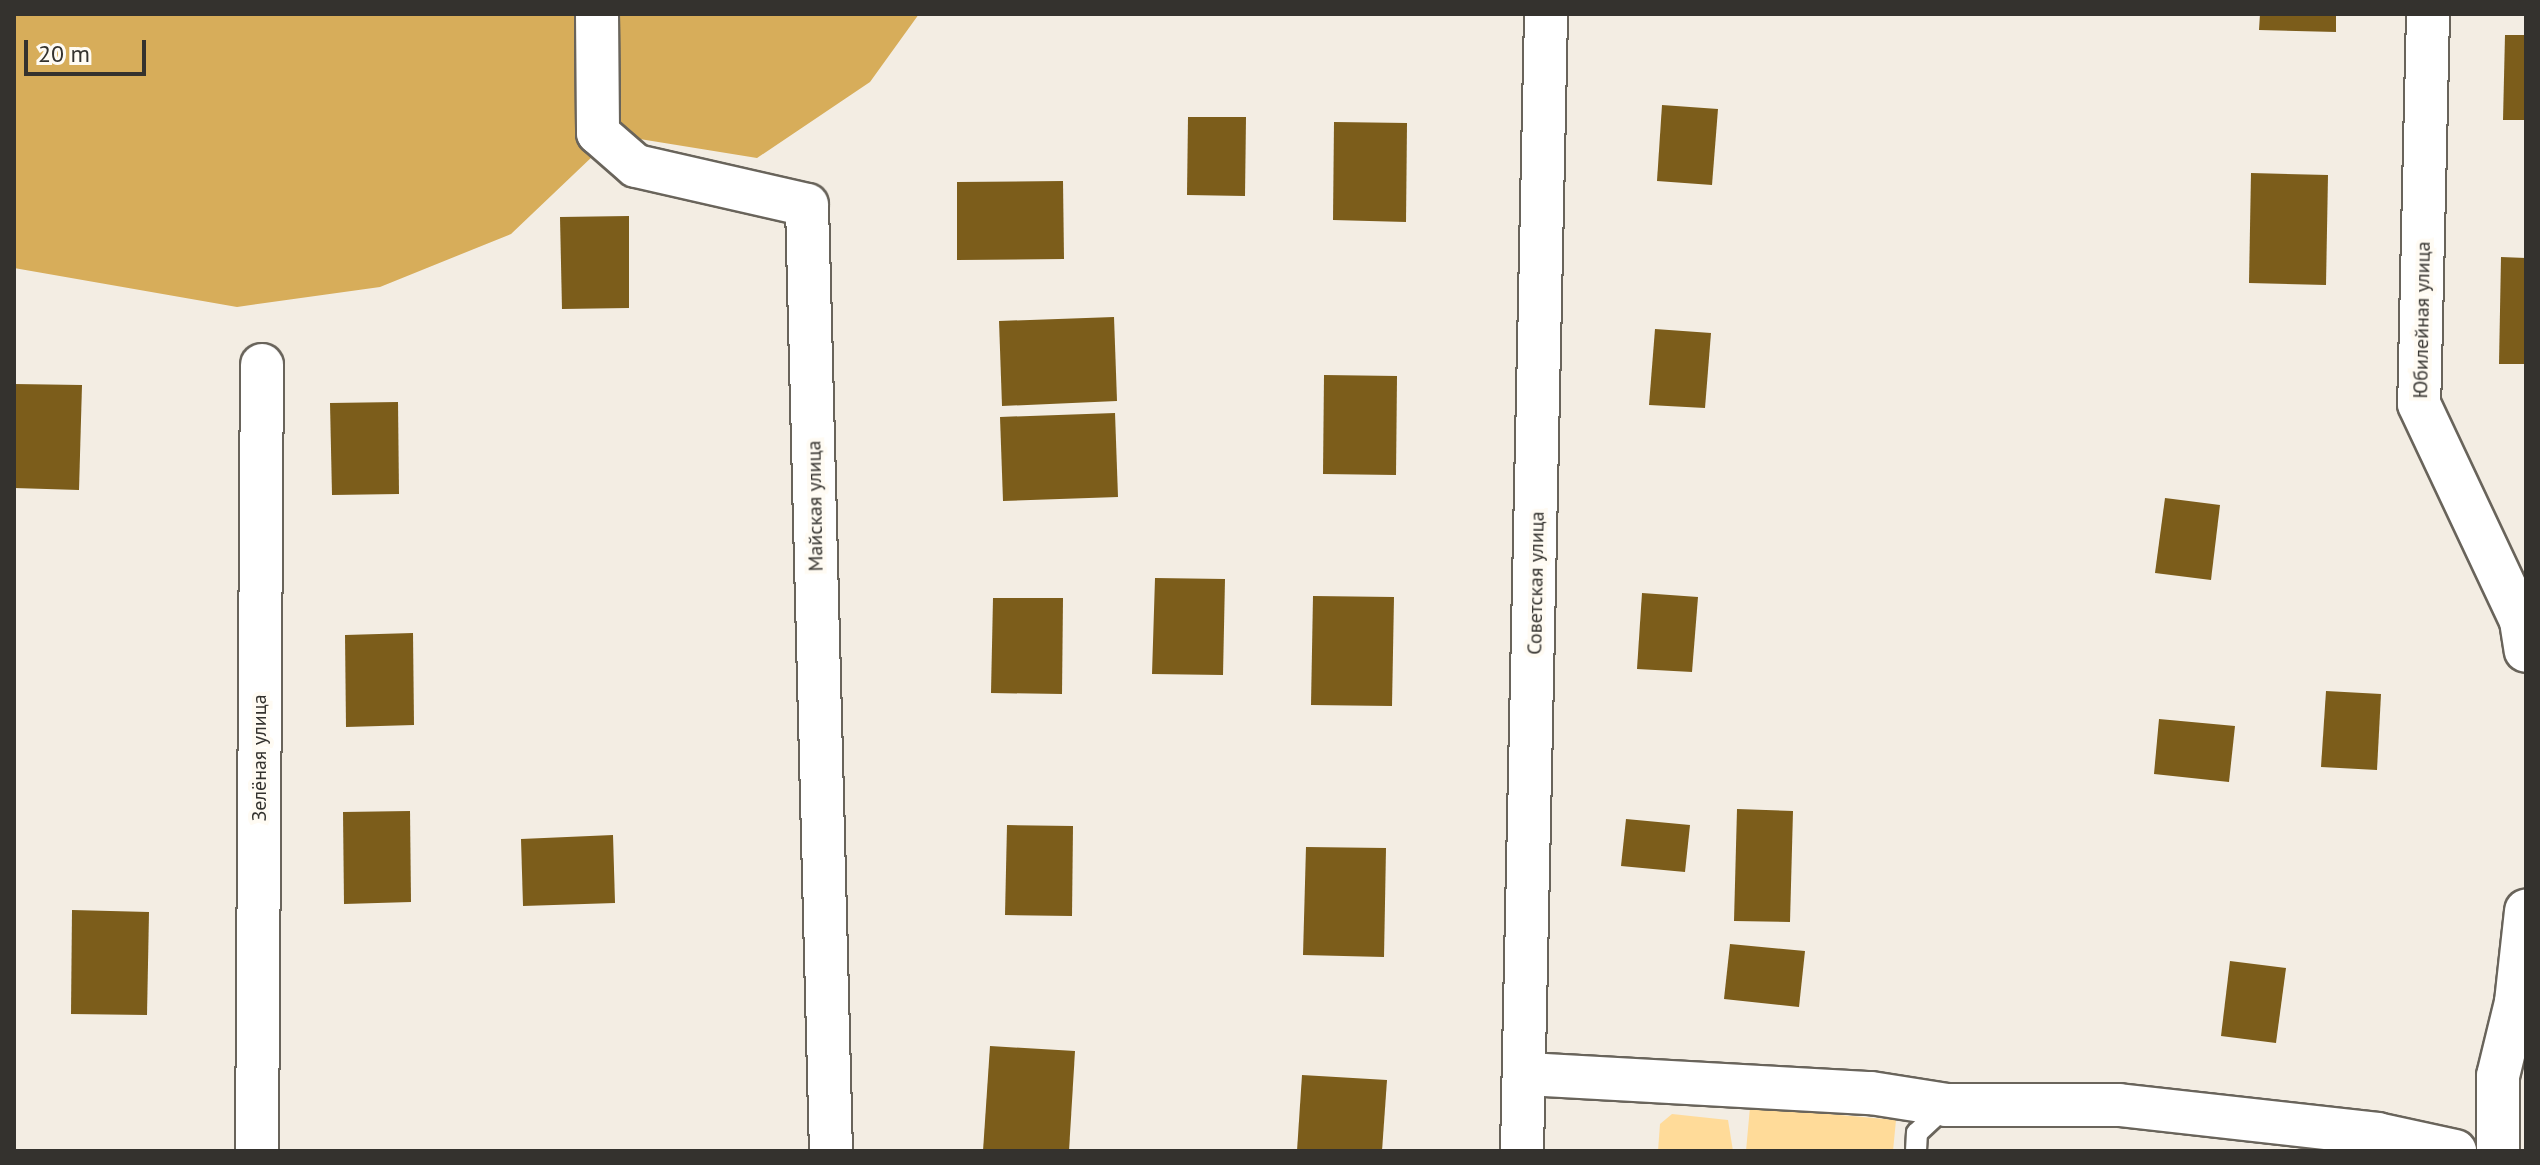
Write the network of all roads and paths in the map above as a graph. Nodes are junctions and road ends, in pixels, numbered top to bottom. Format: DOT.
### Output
graph roads {
  1 [pos="597,14"];
  2 [pos="1546,14"];
  3 [pos="2428,14"];
  4 [pos="262,365"];
  5 [pos="2526,651"];
  6 [pos="2526,911"];
  7 [pos="1527,1074"];
  8 [pos="1947,1105"];
  9 [pos="257,1151"];
  10 [pos="831,1151"];
  11 [pos="1522,1151"];
  12 [pos="1916,1151"];
  13 [pos="2455,1151"];
  14 [pos="2498,1151"];
  1 -- 10 [label="street, Майская улица"];
  2 -- 7 [label="street, Советская улица"];
  3 -- 5 [label="street, Юбилейная улица"];
  4 -- 9 [label="street, Зелёная улица"];
  6 -- 14 [label="street"];
  7 -- 8 [label="street"];
  7 -- 11 [label="street, Советская улица"];
  8 -- 12 [label="lane"];
  8 -- 13 [label="street"];
}
